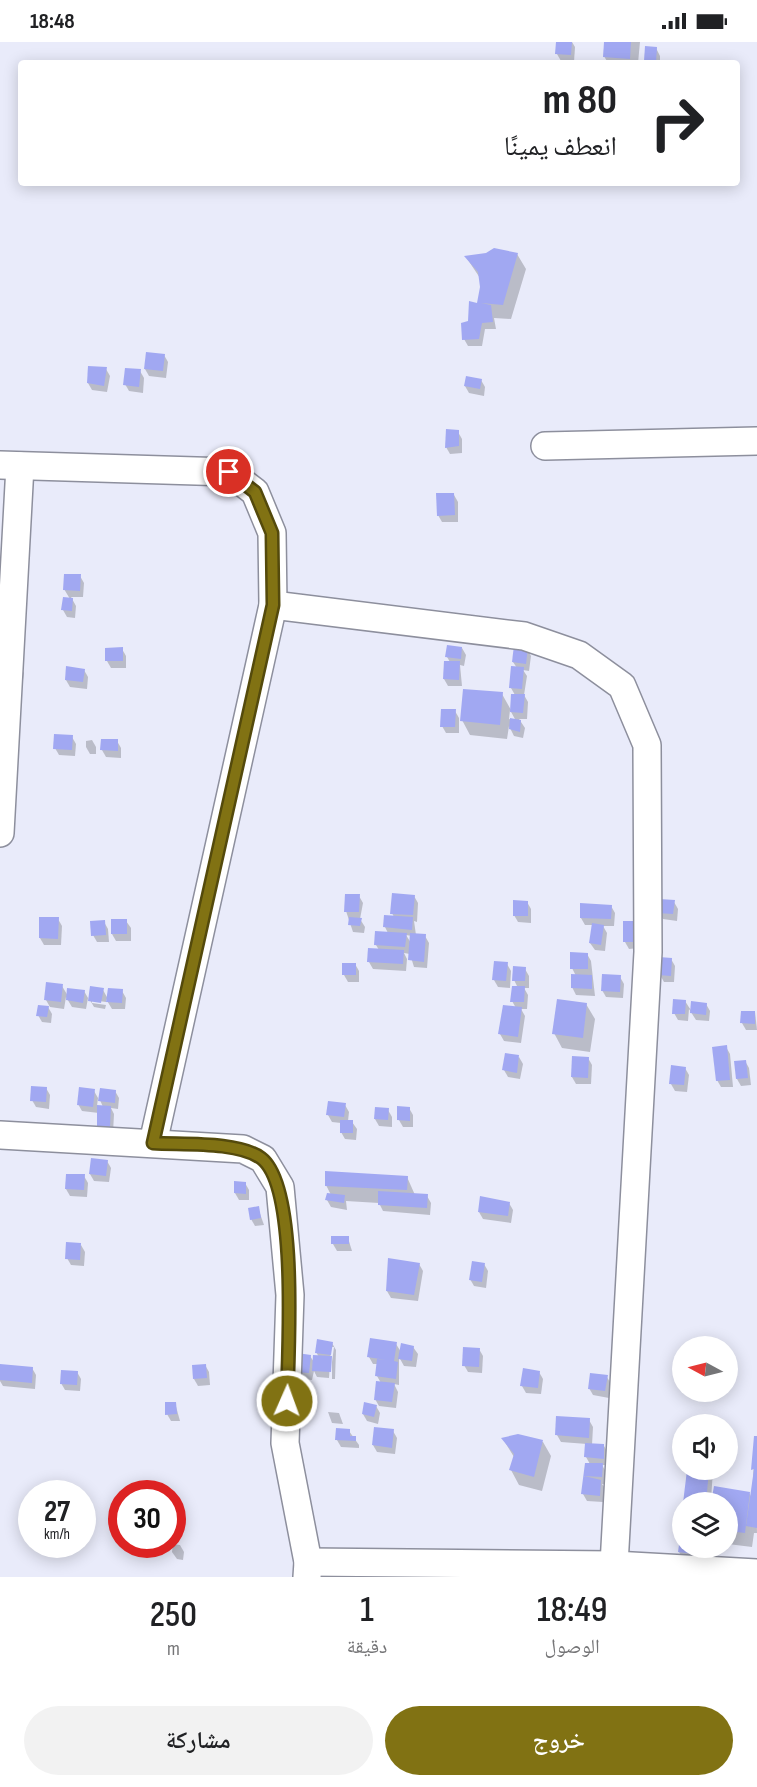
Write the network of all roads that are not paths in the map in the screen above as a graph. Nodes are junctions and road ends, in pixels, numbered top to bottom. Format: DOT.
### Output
graph roads {
  1 [pos="757,441"];
  2 [pos="545,446"];
  3 [pos="10,466"];
  4 [pos="273,605"];
  5 [pos="0,833"];
  6 [pos="0,1135"];
  7 [pos="153,1143"];
  8 [pos="614,1564"];
  9 [pos="307,1570"];
  10 [pos="757,1574"];
  1 -- 2 [label="street"];
  3 -- 4 [label="street"];
  3 -- 5 [label="street"];
  4 -- 7 [label="street"];
  4 -- 8 [label="street"];
  6 -- 7 [label="street"];
  7 -- 9 [label="street"];
  8 -- 9 [label="street"];
  8 -- 10 [label="street"];
}
